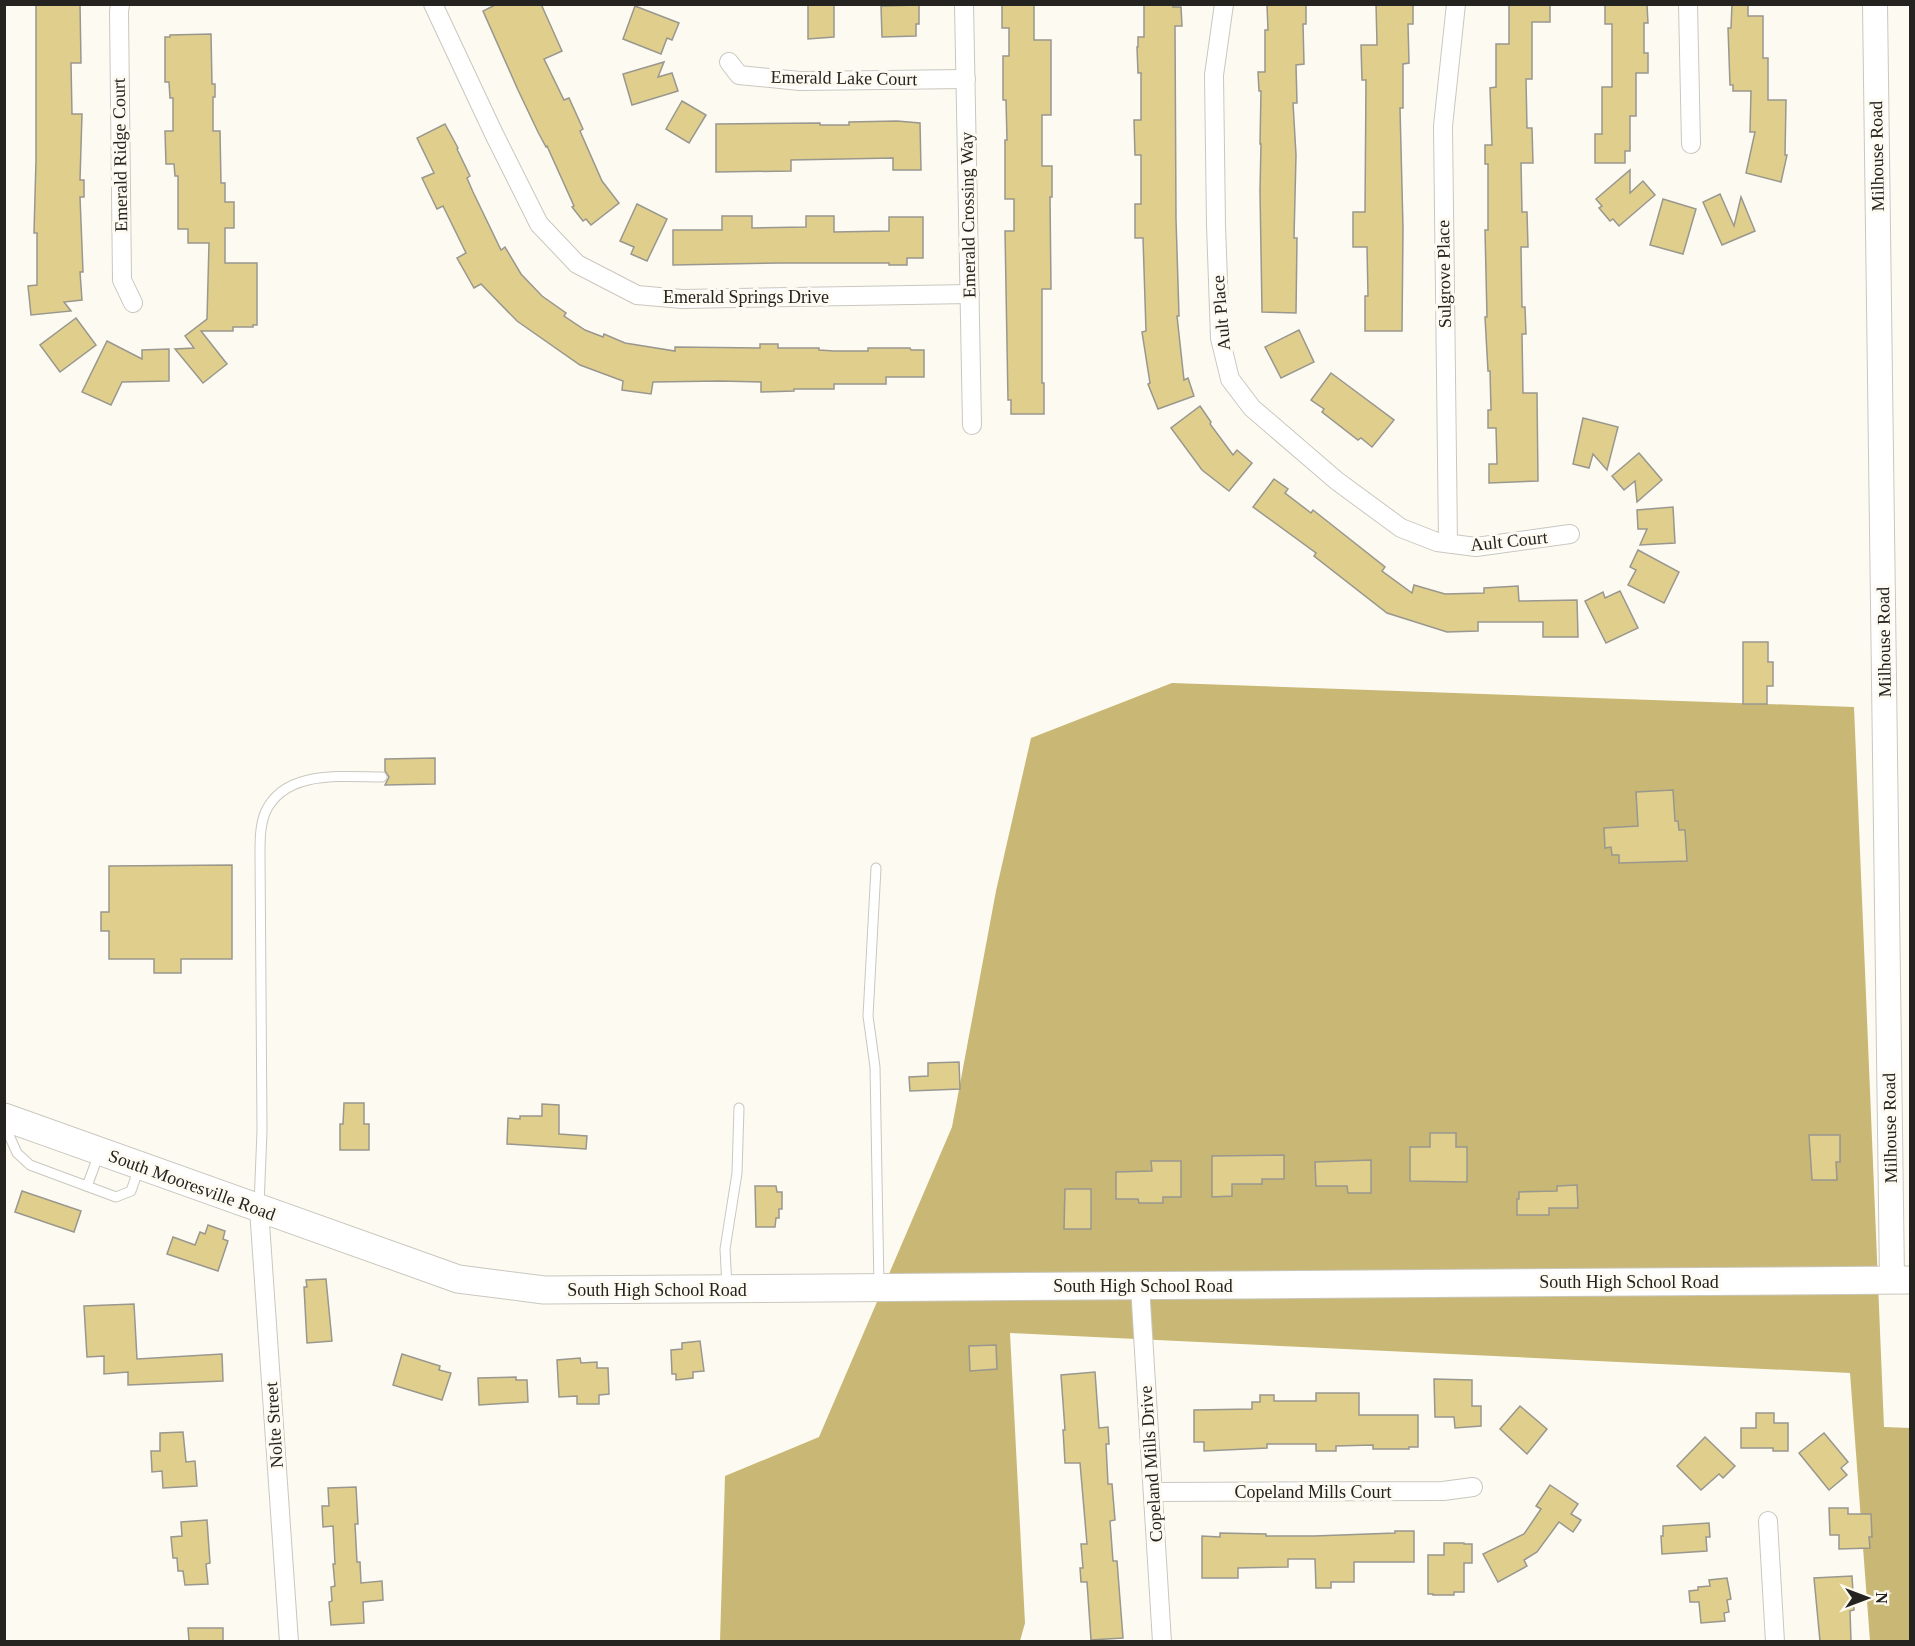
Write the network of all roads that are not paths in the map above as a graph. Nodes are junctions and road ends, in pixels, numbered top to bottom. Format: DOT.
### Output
graph roads {
  1 [pos="120,4"];
  2 [pos="433,4"];
  3 [pos="964,4"];
  4 [pos="1224,4"];
  5 [pos="1456,4"];
  6 [pos="1688,4"];
  7 [pos="1875,4"];
  8 [pos="729,62"];
  9 [pos="966,79"];
  10 [pos="1691,144"];
  11 [pos="970,294"];
  12 [pos="133,303"];
  13 [pos="972,425"];
  14 [pos="1570,534"];
  15 [pos="1448,543"];
  16 [pos="382,777"];
  17 [pos="876,868"];
  18 [pos="739,1108"];
  19 [pos="4,1117"];
  20 [pos="4,1124"];
  21 [pos="100,1152"];
  22 [pos="140,1166"];
  23 [pos="87,1186"];
  24 [pos="259,1209"];
  25 [pos="380,1252"];
  26 [pos="1902,1280"];
  27 [pos="1140,1286"];
  28 [pos="879,1288"];
  29 [pos="727,1290"];
  30 [pos="1473,1487"];
  31 [pos="1154,1492"];
  32 [pos="1768,1521"];
  33 [pos="289,1641"];
  34 [pos="1162,1641"];
  35 [pos="1775,1641"];
  1 -- 12 [label="street, Emerald Ridge Court"];
  2 -- 11 [label="street, Emerald Springs Drive"];
  3 -- 9 [label="street, Emerald Crossing Way"];
  4 -- 15 [label="street, Ault Place"];
  5 -- 15 [label="street, Sulgrove Place"];
  6 -- 10 [label="street"];
  7 -- 26 [label="street, Milhouse Road"];
  8 -- 9 [label="street, Emerald Lake Court"];
  9 -- 11 [label="street, Emerald Crossing Way"];
  11 -- 13 [label="street, Emerald Crossing Way"];
  14 -- 15 [label="street, Ault Court"];
  16 -- 24 [label="lane"];
  17 -- 28 [label="lane"];
  18 -- 29 [label="lane"];
  19 -- 21 [label="main road, South Mooresville Road"];
  20 -- 23 [label="lane"];
  21 -- 22 [label="main road, South Mooresville Road"];
  21 -- 23 [label="lane"];
  22 -- 23 [label="lane"];
  22 -- 24 [label="main road, South Mooresville Road"];
  24 -- 25 [label="main road, South Mooresville Road"];
  24 -- 33 [label="street, Nolte Street"];
  25 -- 29 [label="main road, South High School Road"];
  26 -- 27 [label="main road, South High School Road"];
  27 -- 28 [label="main road, South High School Road"];
  27 -- 31 [label="street, Copeland Mills Drive"];
  28 -- 29 [label="main road, South High School Road"];
  30 -- 31 [label="street, Copeland Mills Court"];
  31 -- 34 [label="street, Copeland Mills Drive"];
  32 -- 35 [label="street"];
}
